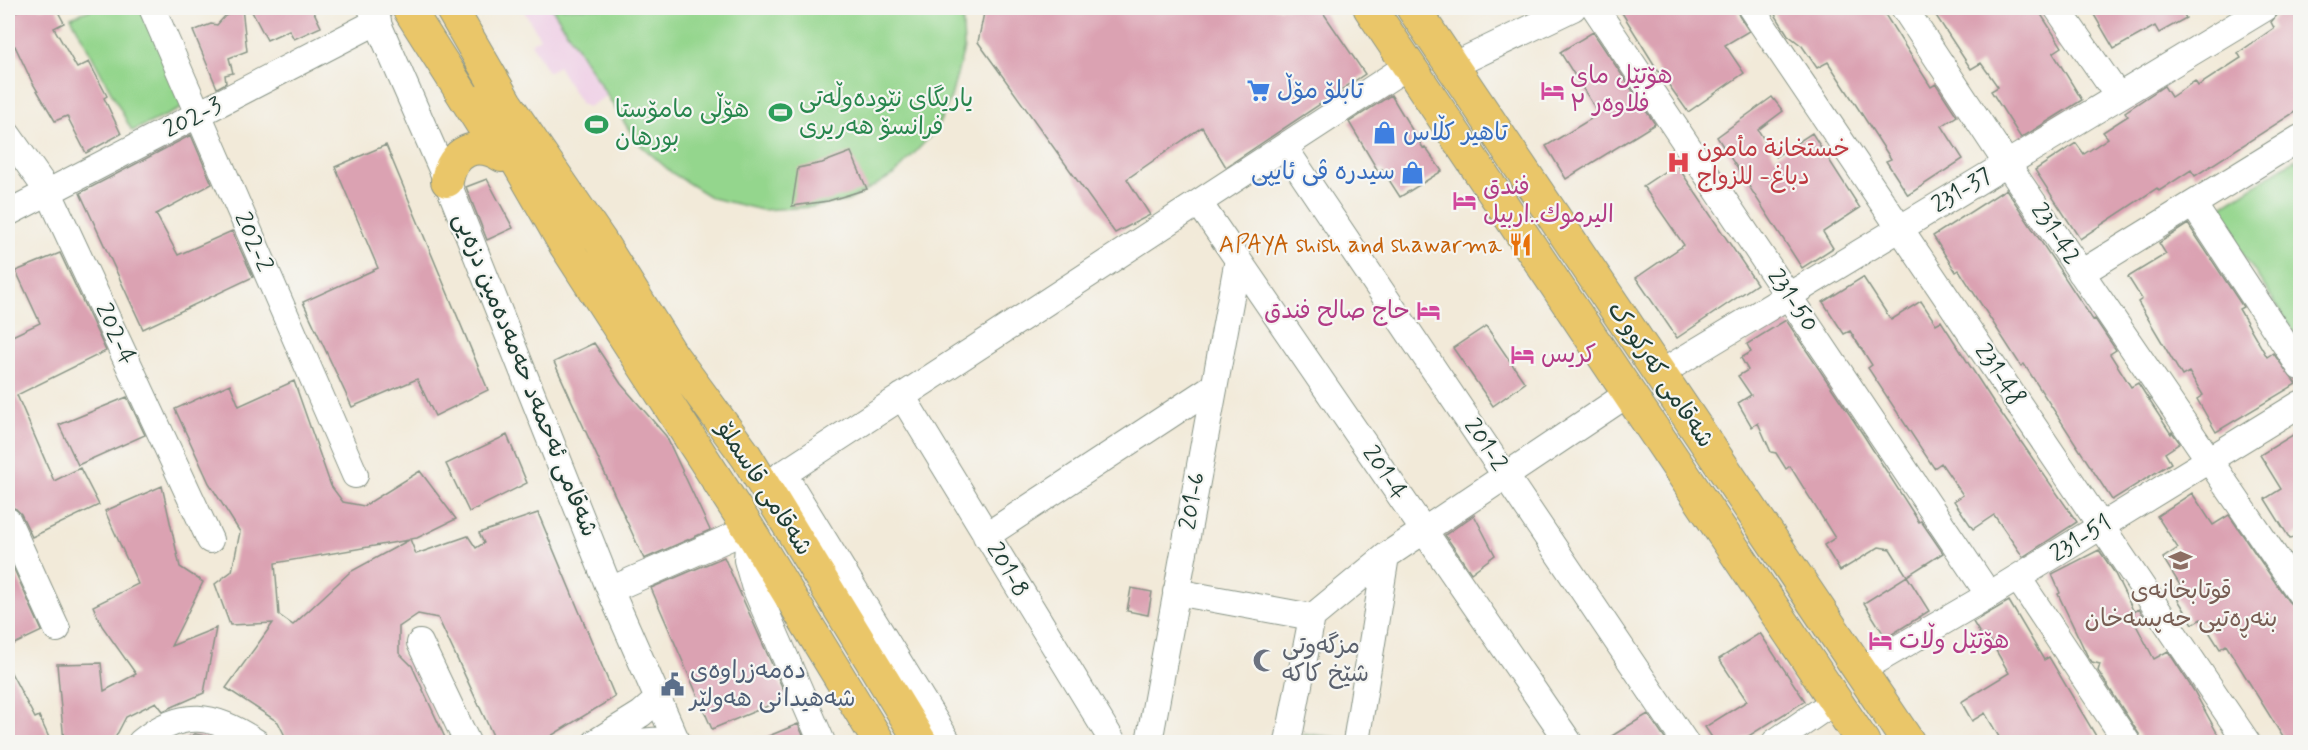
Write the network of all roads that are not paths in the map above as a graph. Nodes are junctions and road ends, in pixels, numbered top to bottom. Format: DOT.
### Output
graph roads {
  1 [pos="152,8"];
  2 [pos="408,8"];
  3 [pos="428,8"];
  4 [pos="451,8"];
  5 [pos="474,8"];
  6 [pos="1370,8"];
  7 [pos="1413,8"];
  8 [pos="1573,8"];
  9 [pos="1595,8"];
  10 [pos="1751,8"];
  11 [pos="1904,8"];
  12 [pos="2057,8"];
  13 [pos="2265,8"];
  14 [pos="374,14"];
  15 [pos="1409,65"];
  16 [pos="1452,66"];
  17 [pos="2118,96"];
  18 [pos="198,116"];
  19 [pos="8,135"];
  20 [pos="2301,138"];
  21 [pos="1284,147"];
  22 [pos="502,156"];
  23 [pos="2007,164"];
  24 [pos="447,181"];
  25 [pos="49,193"];
  26 [pos="1199,203"];
  27 [pos="2193,204"];
  28 [pos="8,213"];
  29 [pos="1900,228"];
  30 [pos="600,240"];
  31 [pos="566,244"];
  32 [pos="1238,259"];
  33 [pos="2081,273"];
  34 [pos="1788,296"];
  35 [pos="2301,367"];
  36 [pos="1659,374"];
  37 [pos="1214,386"];
  38 [pos="1629,393"];
  39 [pos="902,396"];
  40 [pos="2301,404"];
  41 [pos="2209,460"];
  42 [pos="355,475"];
  43 [pos="1506,476"];
  44 [pos="774,480"];
  45 [pos="8,521"];
  46 [pos="2102,527"];
  47 [pos="749,529"];
  48 [pos="1424,530"];
  49 [pos="986,536"];
  50 [pos="210,540"];
  51 [pos="1386,556"];
  52 [pos="2292,561"];
  53 [pos="2018,578"];
  54 [pos="610,590"];
  55 [pos="1176,592"];
  56 [pos="2301,593"];
  57 [pos="1989,596"];
  58 [pos="1312,617"];
  59 [pos="57,629"];
  60 [pos="420,643"];
  61 [pos="1859,671"];
  62 [pos="658,699"];
  63 [pos="1835,701"];
  64 [pos="1871,736"];
  65 [pos="676,741"];
  66 [pos="141,742"];
  67 [pos="256,742"];
  68 [pos="467,742"];
  69 [pos="596,742"];
  70 [pos="639,742"];
  71 [pos="822,742"];
  72 [pos="879,742"];
  73 [pos="921,742"];
  74 [pos="948,742"];
  75 [pos="1113,742"];
  76 [pos="1149,742"];
  77 [pos="1288,742"];
  78 [pos="1356,742"];
  79 [pos="1569,742"];
  80 [pos="1685,742"];
  81 [pos="1775,742"];
  82 [pos="1908,742"];
  83 [pos="2127,742"];
  84 [pos="2247,742"];
  1 -- 18 [label="street, 202-2"];
  2 -- 22 [label="main road, شەقامی قاسملۆ"];
  3 -- 31 [label="main road, شەقامی قاسملۆ"];
  4 -- 30 [label="main road, شەقامی قاسملۆ"];
  5 -- 30 [label="main road, شەقامی قاسملۆ"];
  6 -- 15 [label="highway, شەقامی کەرکووک"];
  7 -- 16 [label="highway, شەقامی کەرکووک"];
  8 -- 16 [label="street"];
  9 -- 34 [label="street, 231-50"];
  10 -- 29 [label="street, 231-48"];
  11 -- 23 [label="street, 231-42"];
  12 -- 17 [label="street"];
  13 -- 17 [label="street, 231-37"];
  14 -- 18 [label="street, 202-3"];
  14 -- 24 [label="street, شەقامی ئەحمەد حەمەدەمین دزەیی"];
  15 -- 21 [label="street"];
  15 -- 38 [label="highway, شەقامی کەرکووک"];
  16 -- 36 [label="highway, شەقامی کەرکووک"];
  17 -- 23 [label="street, 231-37"];
  18 -- 25 [label="street, 202-3"];
  18 -- 42 [label="street, 202-2"];
  19 -- 25 [label="street, 202-4"];
  20 -- 27 [label="street"];
  21 -- 26 [label="street"];
  21 -- 43 [label="street, 201-2"];
  22 -- 24 [label="main road"];
  22 -- 31 [label="main road, شەقامی قاسملۆ"];
  23 -- 29 [label="street, 231-37"];
  23 -- 33 [label="street, 231-42"];
  24 -- 54 [label="street, شەقامی ئەحمەد حەمەدەمین دزەیی"];
  25 -- 28 [label="street, 202-3"];
  25 -- 50 [label="street, 202-4"];
  26 -- 32 [label="street, 201-4"];
  26 -- 39 [label="street"];
  27 -- 33 [label="street"];
  27 -- 35 [label="street"];
  29 -- 34 [label="street, 231-37"];
  29 -- 46 [label="street, 231-48"];
  30 -- 44 [label="main road, شەقامی قاسملۆ"];
  31 -- 47 [label="main road, شەقامی قاسملۆ"];
  32 -- 37 [label="street, 201-6"];
  32 -- 48 [label="street, 201-4"];
  33 -- 41 [label="street, 231-42"];
  34 -- 36 [label="street, 231-37"];
  34 -- 57 [label="street, 231-50"];
  36 -- 61 [label="highway, شەقامی کەرکووک"];
  37 -- 49 [label="street"];
  37 -- 55 [label="street, 201-6"];
  38 -- 43 [label="street"];
  38 -- 63 [label="highway, شەقامی کەرکووک"];
  39 -- 44 [label="street"];
  39 -- 49 [label="street, 201-8"];
  40 -- 41 [label="street, 231-51"];
  41 -- 46 [label="street, 231-51"];
  41 -- 52 [label="street, 231-42"];
  43 -- 48 [label="street"];
  43 -- 80 [label="street, 201-2"];
  44 -- 73 [label="main road, شەقامی قاسملۆ"];
  44 -- 74 [label="street"];
  45 -- 59 [label="street"];
  46 -- 53 [label="street, 231-51"];
  46 -- 84 [label="street, 231-48"];
  47 -- 54 [label="street"];
  47 -- 71 [label="street"];
  47 -- 72 [label="main road, شەقامی قاسملۆ"];
  48 -- 51 [label="street"];
  48 -- 79 [label="street, 201-4"];
  49 -- 75 [label="street, 201-8"];
  51 -- 58 [label="street"];
  51 -- 78 [label="street"];
  52 -- 56 [label="street, 231-42"];
  53 -- 57 [label="street, 231-51"];
  53 -- 83 [label="street"];
  54 -- 62 [label="street, شەقامی ئەحمەد حەمەدەمین دزەیی"];
  55 -- 58 [label="street"];
  55 -- 76 [label="street, 201-6"];
  57 -- 61 [label="street, 231-51"];
  58 -- 77 [label="street"];
  60 -- 68 [label="street"];
  61 -- 64 [label="highway, شەقامی کەرکووک"];
  62 -- 65 [label="street, شەقامی ئەحمەد حەمەدەمین دزەیی"];
  62 -- 69 [label="street"];
  63 -- 64 [label="highway, شەقامی کەرکووک"];
  63 -- 81 [label="street"];
  64 -- 82 [label="highway, شەقامی کەرکووک"];
  65 -- 70 [label="street"];
  66 -- 67 [label="street"];
}
